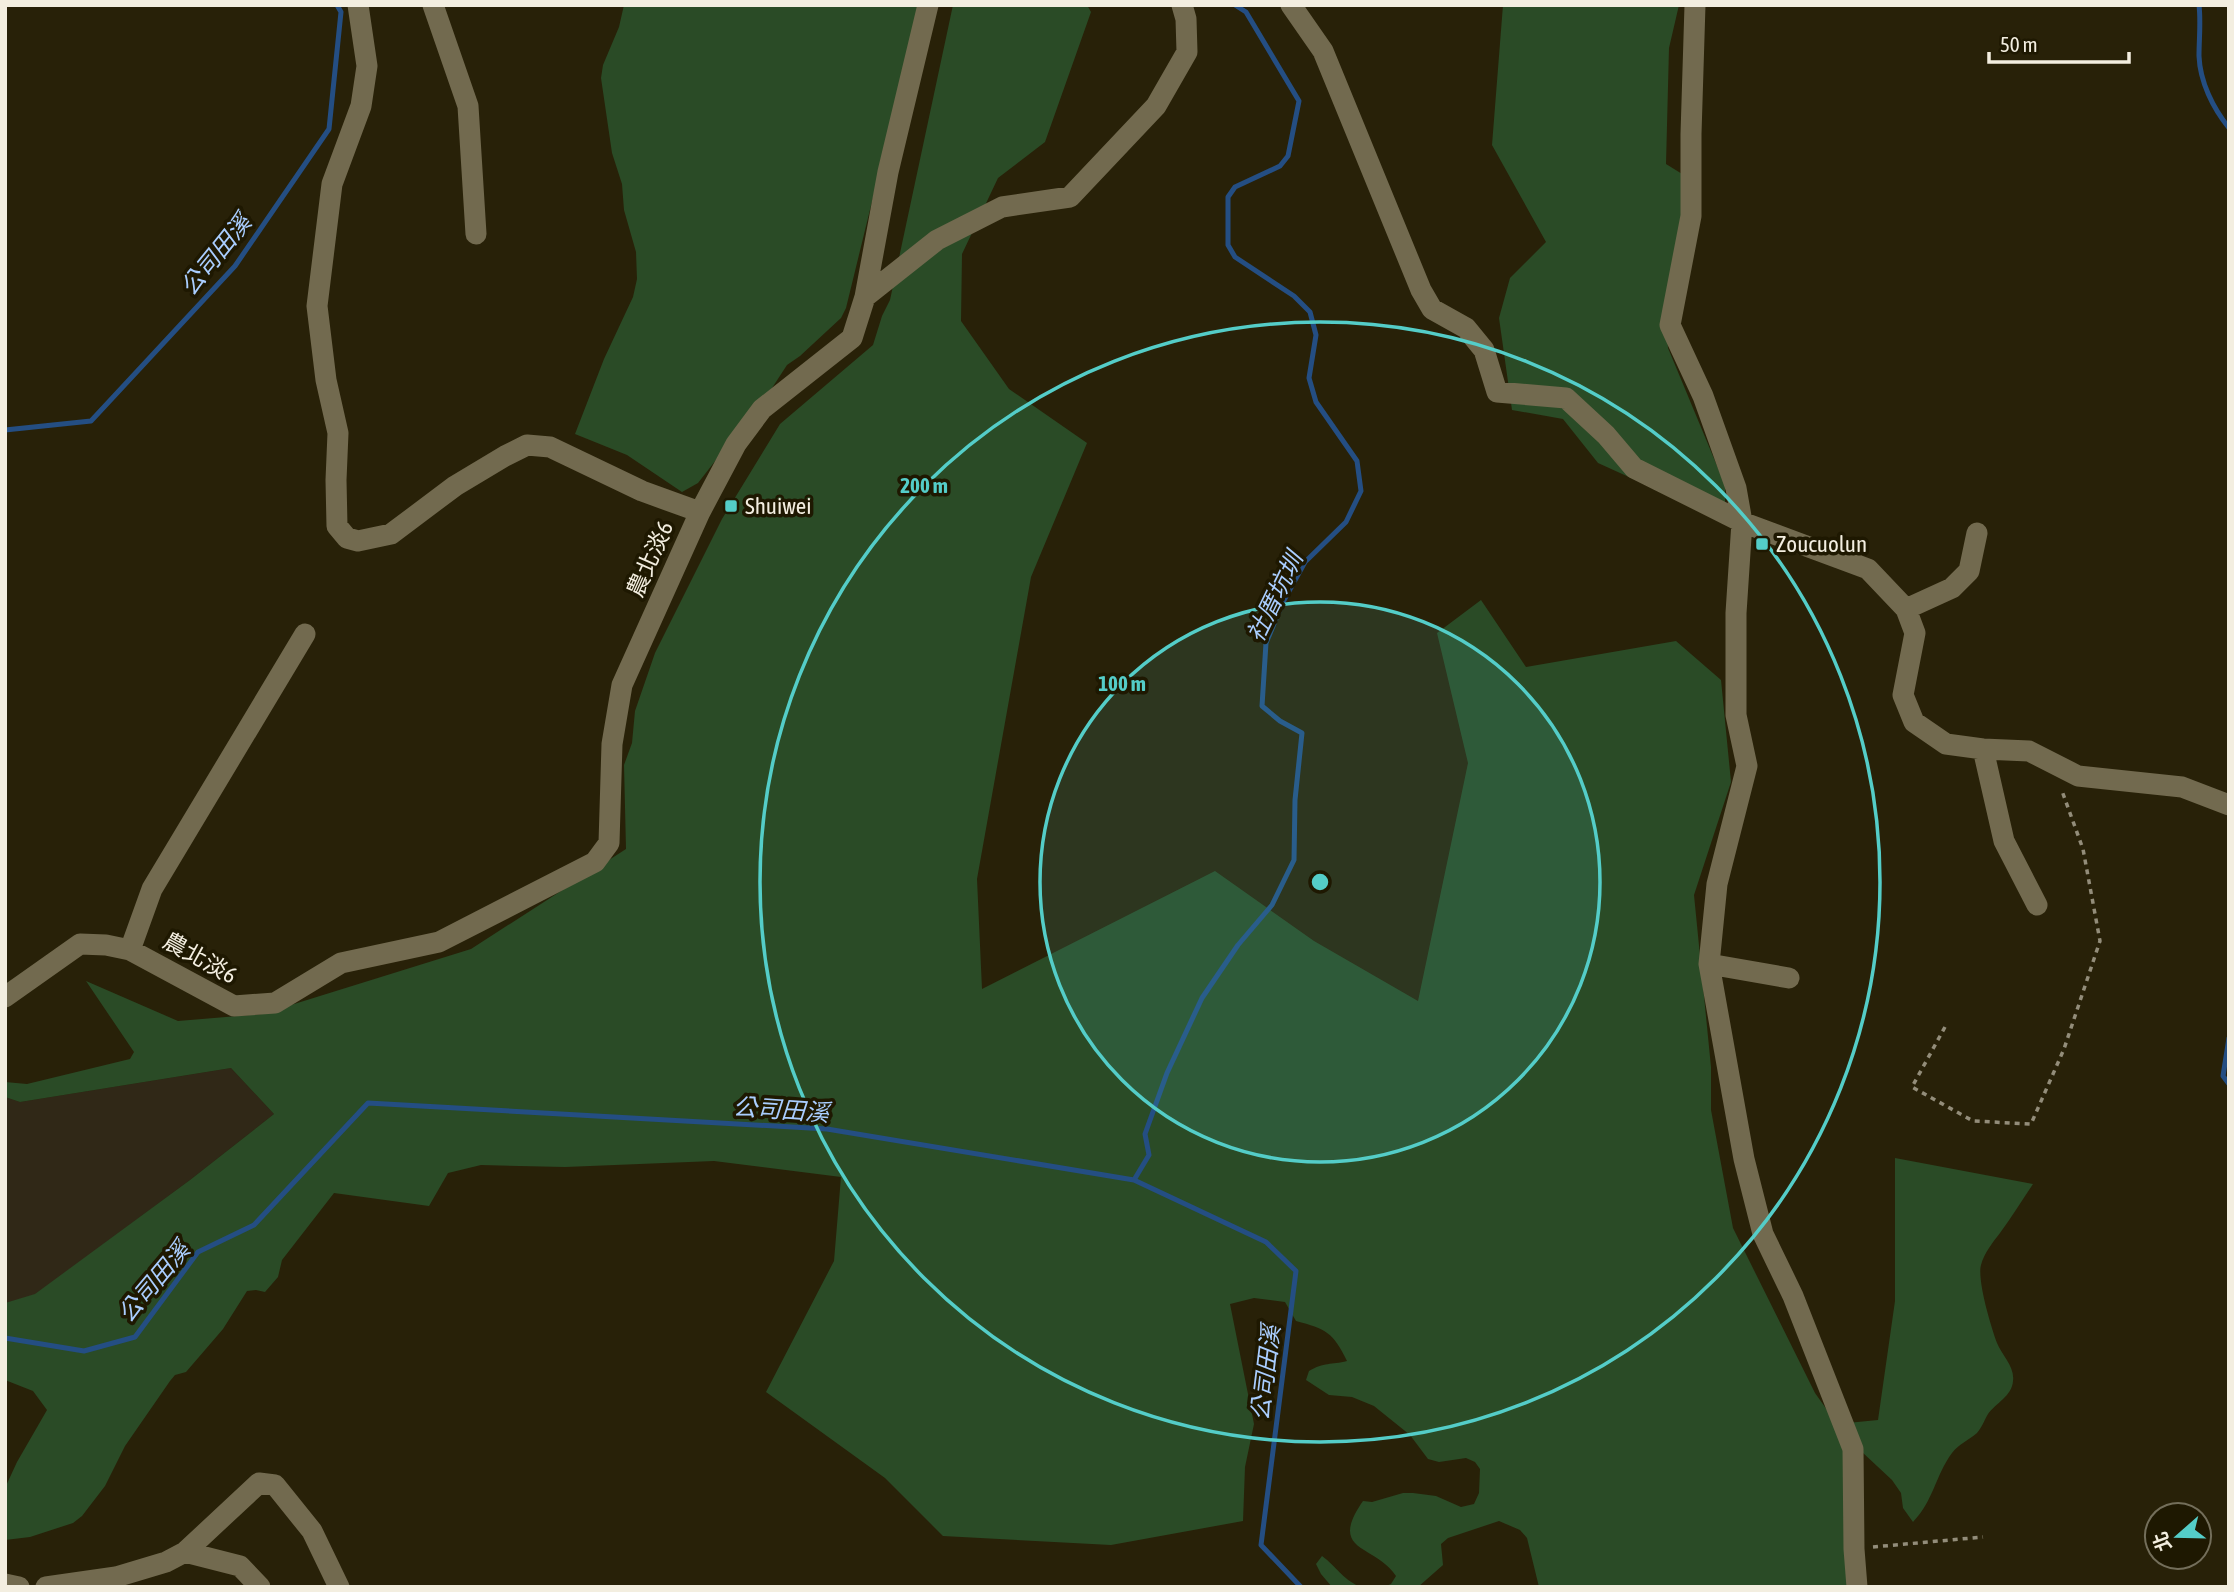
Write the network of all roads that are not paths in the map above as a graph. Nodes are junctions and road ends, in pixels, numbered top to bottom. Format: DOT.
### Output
graph roads {
  1 [pos="358,5"];
  2 [pos="433,5"];
  3 [pos="928,5"];
  4 [pos="1182,5"];
  5 [pos="1291,5"];
  6 [pos="1695,5"];
  7 [pos="476,234"];
  8 [pos="865,297"];
  9 [pos="700,512"];
  10 [pos="1742,522"];
  11 [pos="1977,533"];
  12 [pos="1906,610"];
  13 [pos="305,634"];
  14 [pos="1983,749"];
  15 [pos="2229,805"];
  16 [pos="2037,905"];
  17 [pos="130,950"];
  18 [pos="1709,964"];
  19 [pos="1789,978"];
  20 [pos="5,997"];
  21 [pos="185,1552"];
  22 [pos="5,1584"];
  23 [pos="19,1587"];
  24 [pos="46,1587"];
  25 [pos="260,1587"];
  26 [pos="339,1587"];
  27 [pos="1857,1587"];
  1 -- 9 [label="street, 農北淡6 / 農北淡6"];
  2 -- 7 [label="street"];
  3 -- 8 [label="street"];
  4 -- 8 [label="street"];
  5 -- 10 [label="street"];
  6 -- 10 [label="street"];
  8 -- 9 [label="street"];
  9 -- 17 [label="street, 農北淡6 / 農北淡6"];
  10 -- 12 [label="street"];
  10 -- 18 [label="street"];
  11 -- 12 [label="street"];
  12 -- 14 [label="street"];
  13 -- 17 [label="street"];
  14 -- 15 [label="street"];
  14 -- 16 [label="street"];
  17 -- 20 [label="street, 農北淡6 / 農北淡6"];
  18 -- 19 [label="street"];
  18 -- 27 [label="street"];
  21 -- 24 [label="street"];
  21 -- 25 [label="street"];
  21 -- 26 [label="street"];
  22 -- 23 [label="street"];
}
